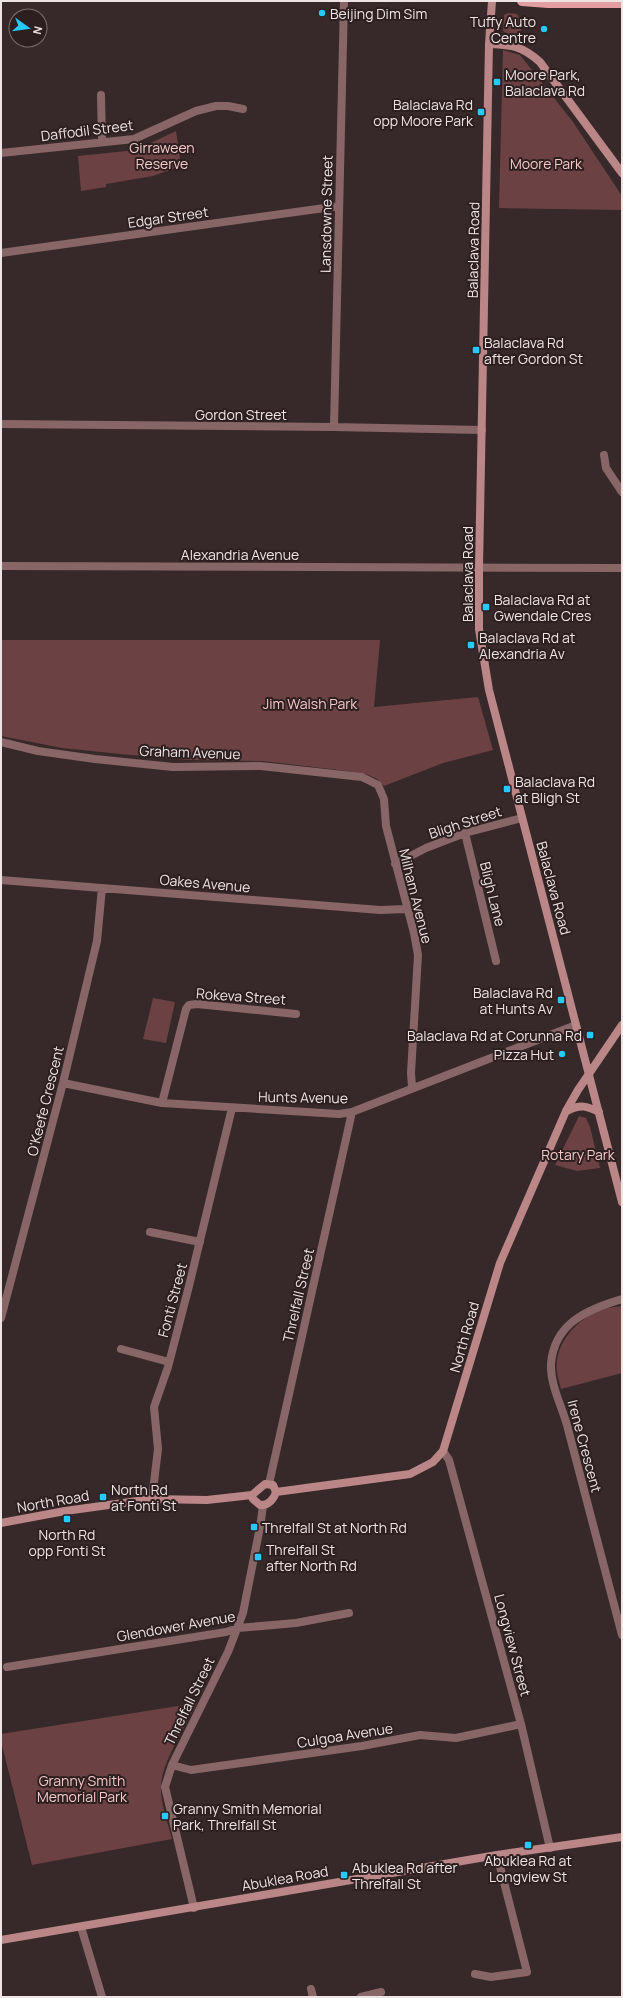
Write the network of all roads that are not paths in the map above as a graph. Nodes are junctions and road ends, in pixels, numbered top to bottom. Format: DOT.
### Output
graph roads {
  1 [pos="344,1"];
  2 [pos="492,1"];
  3 [pos="522,1"];
  4 [pos="622,3"];
  5 [pos="489,44"];
  6 [pos="100,95"];
  7 [pos="243,109"];
  8 [pos="102,142"];
  9 [pos="1,153"];
  10 [pos="622,173"];
  11 [pos="339,206"];
  12 [pos="1,253"];
  13 [pos="1,424"];
  14 [pos="334,427"];
  15 [pos="482,430"];
  16 [pos="604,455"];
  17 [pos="622,492"];
  18 [pos="1,566"];
  19 [pos="479,568"];
  20 [pos="622,568"];
  21 [pos="1,742"];
  22 [pos="378,785"];
  23 [pos="522,818"];
  24 [pos="464,833"];
  25 [pos="395,864"];
  26 [pos="1,880"];
  27 [pos="102,888"];
  28 [pos="407,909"];
  29 [pos="496,961"];
  30 [pos="296,1014"];
  31 [pos="576,1025"];
  32 [pos="622,1025"];
  33 [pos="589,1074"];
  34 [pos="63,1084"];
  35 [pos="412,1087"];
  36 [pos="162,1102"];
  37 [pos="232,1108"];
  38 [pos="352,1112"];
  39 [pos="566,1112"];
  40 [pos="599,1112"];
  41 [pos="622,1202"];
  42 [pos="150,1232"];
  43 [pos="200,1242"];
  44 [pos="622,1299"];
  45 [pos="1,1318"];
  46 [pos="121,1349"];
  47 [pos="169,1362"];
  48 [pos="443,1451"];
  49 [pos="269,1484"];
  50 [pos="276,1492"];
  51 [pos="252,1495"];
  52 [pos="152,1499"];
  53 [pos="263,1506"];
  54 [pos="1,1523"];
  55 [pos="349,1613"];
  56 [pos="238,1628"];
  57 [pos="622,1635"];
  58 [pos="7,1667"];
  59 [pos="521,1724"];
  60 [pos="172,1765"];
  61 [pos="622,1837"];
  62 [pos="550,1848"];
  63 [pos="497,1856"];
  64 [pos="194,1908"];
  65 [pos="81,1927"];
  66 [pos="1,1940"];
  67 [pos="475,1974"];
  68 [pos="381,1992"];
  69 [pos="102,1997"];
  70 [pos="361,1997"];
  1 -- 11 [label="street, Lansdowne Street"];
  2 -- 5 [label="street, Balaclava Road"];
  3 -- 4 [label="main road"];
  5 -- 10 [label="street"];
  5 -- 15 [label="street, Balaclava Road"];
  6 -- 8 [label="street"];
  7 -- 8 [label="street, Daffodil Street"];
  8 -- 9 [label="street, Daffodil Street"];
  11 -- 12 [label="street, Edgar Street"];
  11 -- 14 [label="street, Lansdowne Street"];
  13 -- 14 [label="street, Gordon Street"];
  14 -- 15 [label="street, Gordon Street"];
  15 -- 19 [label="street, Balaclava Road"];
  16 -- 17 [label="street"];
  18 -- 19 [label="street, Alexandria Avenue"];
  19 -- 20 [label="street, Alexandria Avenue"];
  19 -- 23 [label="street, Balaclava Road"];
  21 -- 22 [label="street, Graham Avenue"];
  22 -- 25 [label="street, Milham Avenue"];
  23 -- 24 [label="street, Bligh Street"];
  23 -- 31 [label="street, Balaclava Road"];
  24 -- 25 [label="street, Bligh Street"];
  24 -- 29 [label="street, Bligh Lane"];
  25 -- 28 [label="street, Milham Avenue"];
  26 -- 27 [label="street, Oakes Avenue"];
  27 -- 28 [label="street, Oakes Avenue"];
  27 -- 34 [label="street, O'Keefe Crescent"];
  28 -- 35 [label="street, Milham Avenue"];
  30 -- 36 [label="street, Rokeva Street"];
  31 -- 33 [label="street, Balaclava Road"];
  31 -- 35 [label="street, Hunts Avenue"];
  32 -- 33 [label="street, North Road"];
  33 -- 39 [label="street, North Road"];
  33 -- 40 [label="street, Balaclava Road"];
  34 -- 36 [label="street, Hunts Avenue"];
  34 -- 45 [label="street, O'Keefe Crescent"];
  35 -- 38 [label="street, Hunts Avenue"];
  36 -- 37 [label="street, Hunts Avenue"];
  37 -- 38 [label="street, Hunts Avenue"];
  37 -- 43 [label="street, Fonti Street"];
  38 -- 49 [label="street, Threlfall Street"];
  39 -- 40 [label="street"];
  39 -- 48 [label="street, North Road"];
  40 -- 41 [label="street, Balaclava Road"];
  42 -- 43 [label="street"];
  43 -- 47 [label="street, Fonti Street"];
  44 -- 57 [label="street, Irene Crescent"];
  46 -- 47 [label="street"];
  47 -- 52 [label="street, Fonti Street"];
  48 -- 50 [label="street"];
  48 -- 59 [label="street, Longview Street"];
  49 -- 50 [label="street"];
  49 -- 51 [label="street"];
  50 -- 53 [label="street"];
  51 -- 52 [label="street, North Road"];
  51 -- 53 [label="street"];
  52 -- 54 [label="street, North Road"];
  53 -- 56 [label="street, Threlfall Street"];
  55 -- 56 [label="street, Glendower Avenue"];
  56 -- 58 [label="street, Glendower Avenue"];
  56 -- 60 [label="street, Threlfall Street"];
  59 -- 60 [label="street, Culgoa Avenue"];
  59 -- 62 [label="street, Longview Street"];
  60 -- 64 [label="street, Threlfall Street"];
  61 -- 62 [label="street, Abuklea Road"];
  62 -- 63 [label="street, Abuklea Road"];
  63 -- 64 [label="street, Abuklea Road"];
  63 -- 67 [label="street"];
  64 -- 65 [label="street, Abuklea Road"];
  65 -- 66 [label="street, Abuklea Road"];
  65 -- 69 [label="street"];
  68 -- 70 [label="street"];
}
